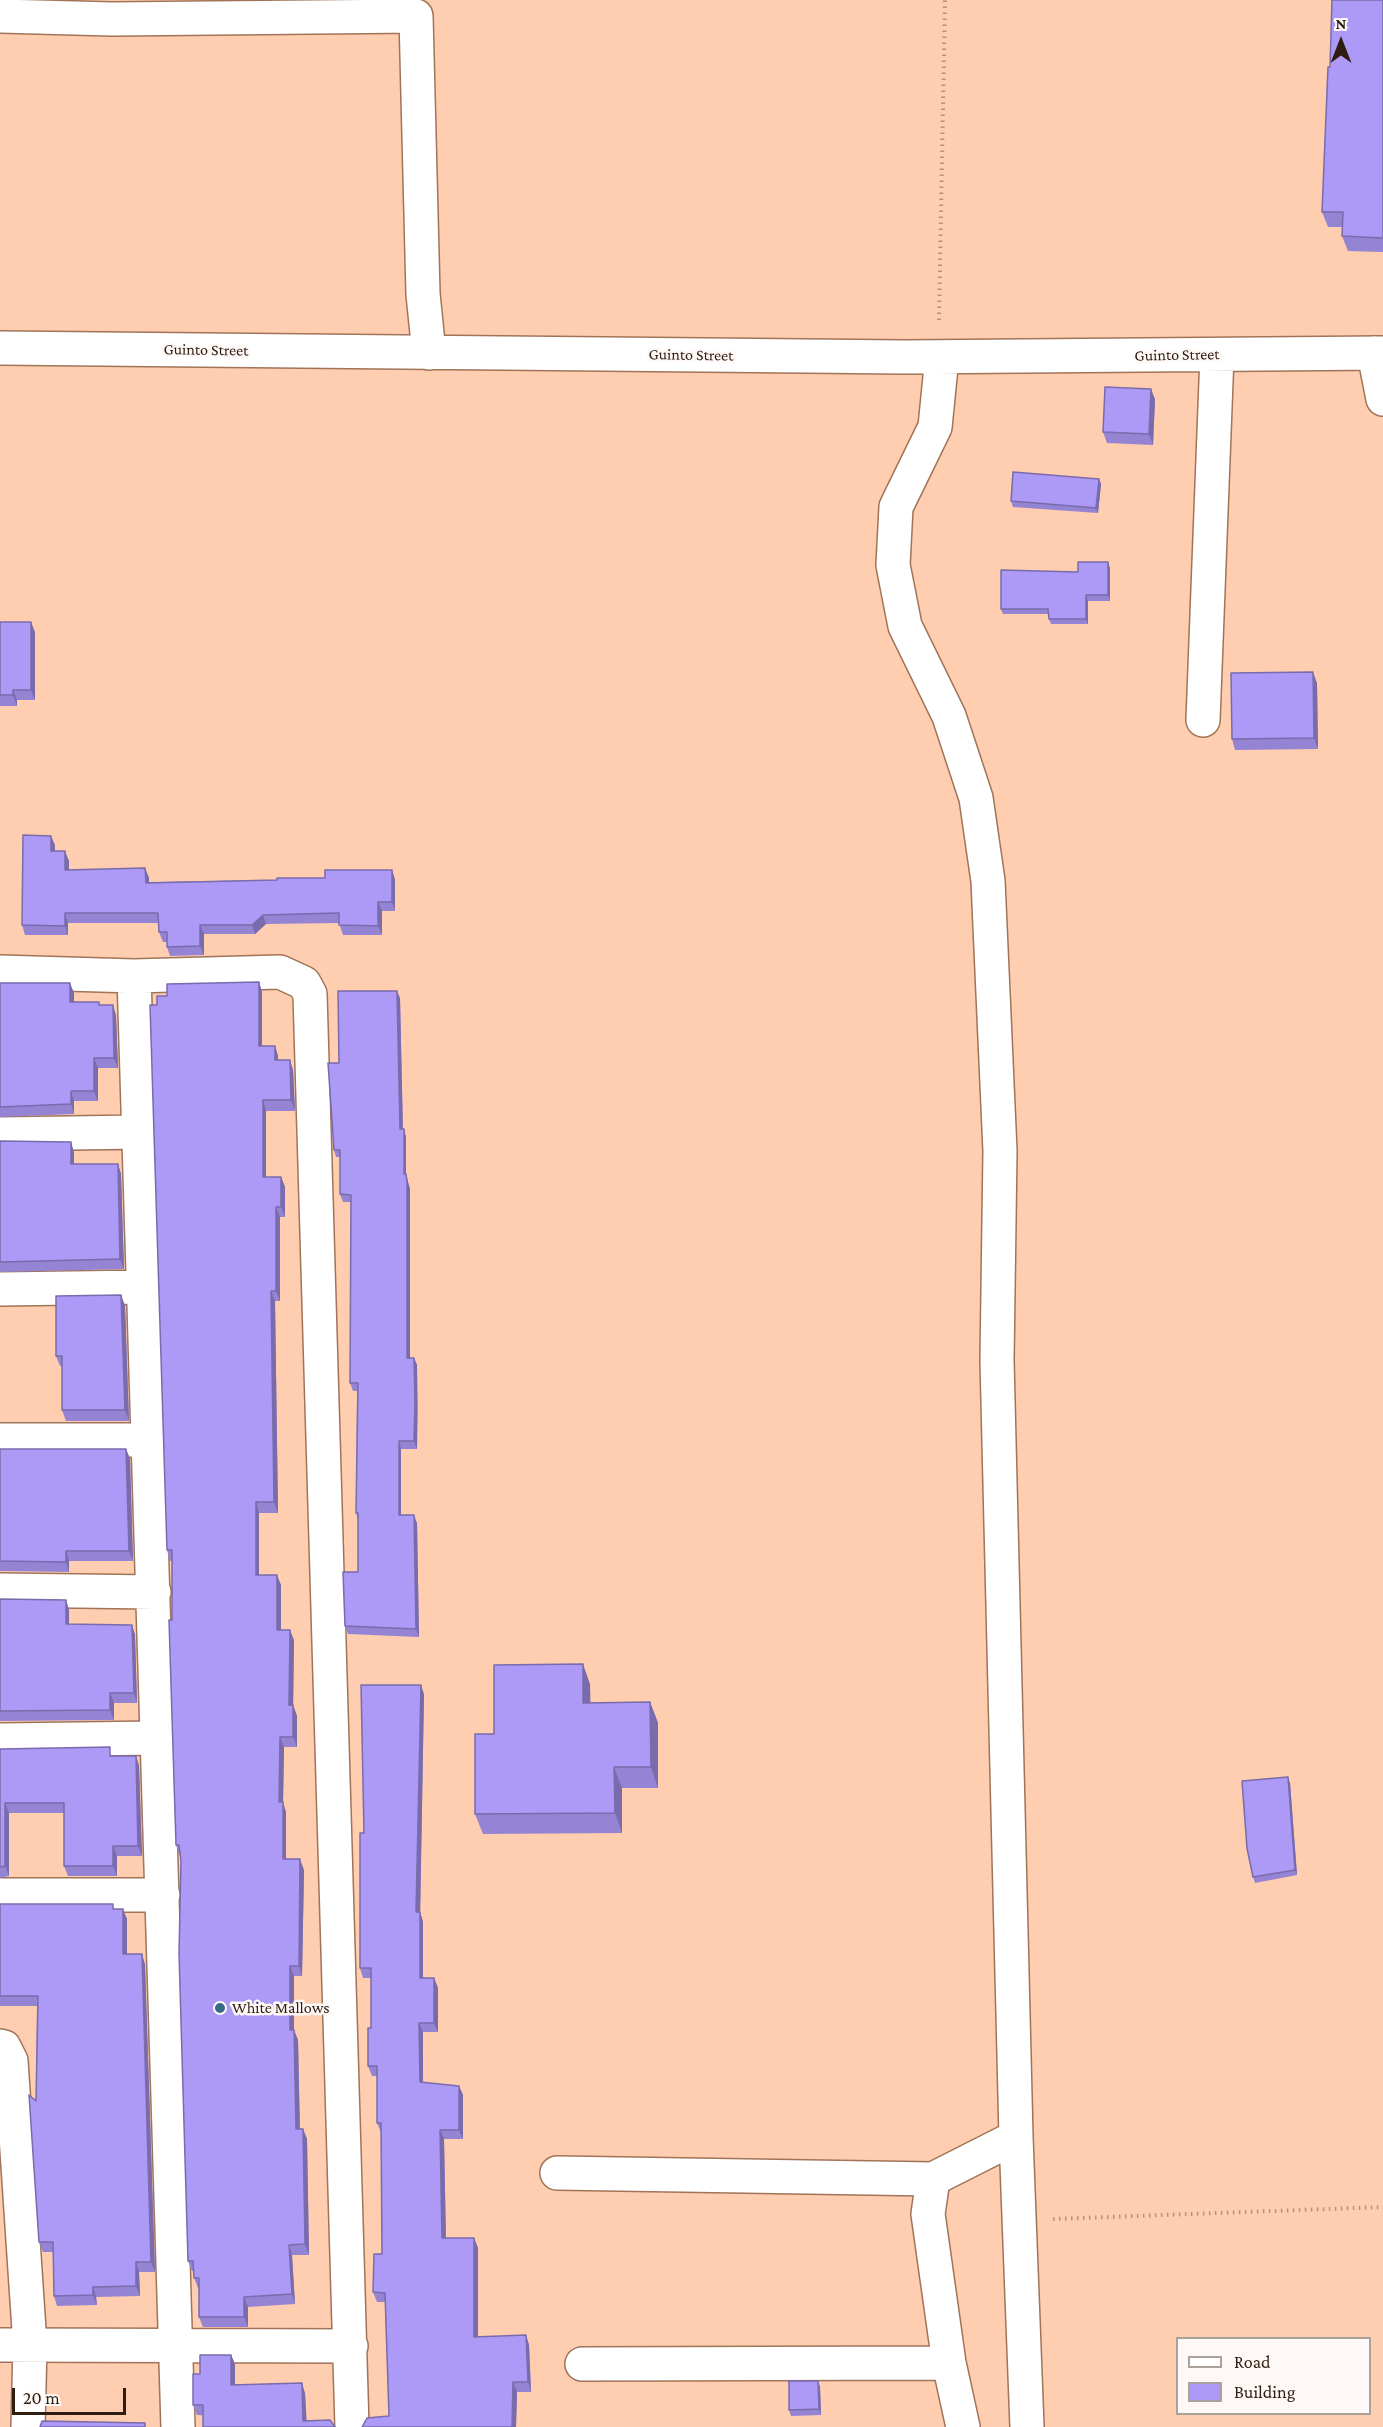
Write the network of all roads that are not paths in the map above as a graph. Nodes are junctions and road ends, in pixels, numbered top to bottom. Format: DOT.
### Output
graph roads {
  1 [pos="417,8"];
  2 [pos="183,10"];
  3 [pos="0,16"];
  4 [pos="0,348"];
  5 [pos="429,353"];
  6 [pos="1378,353"];
  7 [pos="1216,355"];
  8 [pos="941,357"];
  9 [pos="1383,399"];
  10 [pos="1203,720"];
  11 [pos="0,972"];
  12 [pos="134,976"];
  13 [pos="140,1132"];
  14 [pos="0,1134"];
  15 [pos="144,1287"];
  16 [pos="0,1288"];
  17 [pos="0,1440"];
  18 [pos="149,1440"];
  19 [pos="0,1590"];
  20 [pos="154,1592"];
  21 [pos="158,1738"];
  22 [pos="0,1740"];
  23 [pos="0,1895"];
  24 [pos="163,1895"];
  25 [pos="0,2046"];
  26 [pos="1016,2137"];
  27 [pos="556,2174"];
  28 [pos="933,2179"];
  29 [pos="15,2345"];
  30 [pos="177,2345"];
  31 [pos="351,2346"];
  32 [pos="949,2363"];
  33 [pos="582,2364"];
  34 [pos="28,2427"];
  35 [pos="178,2427"];
  36 [pos="352,2427"];
  37 [pos="963,2427"];
  38 [pos="1027,2427"];
  1 -- 2 [label="street"];
  1 -- 5 [label="street"];
  2 -- 3 [label="street"];
  4 -- 5 [label="street, Guinto Street"];
  5 -- 8 [label="street, Guinto Street"];
  6 -- 7 [label="street, Guinto Street"];
  6 -- 9 [label="street"];
  7 -- 8 [label="street, Guinto Street"];
  7 -- 10 [label="street"];
  8 -- 26 [label="street"];
  11 -- 12 [label="street"];
  12 -- 13 [label="street"];
  12 -- 31 [label="street"];
  13 -- 14 [label="street"];
  13 -- 15 [label="street"];
  15 -- 16 [label="street"];
  15 -- 18 [label="street"];
  17 -- 18 [label="street"];
  18 -- 20 [label="street"];
  19 -- 20 [label="street"];
  20 -- 21 [label="street"];
  21 -- 22 [label="street"];
  21 -- 24 [label="street"];
  23 -- 24 [label="street"];
  24 -- 30 [label="street"];
  25 -- 29 [label="street"];
  26 -- 28 [label="street"];
  26 -- 38 [label="street"];
  27 -- 28 [label="street"];
  28 -- 32 [label="street"];
  29 -- 30 [label="street"];
  29 -- 34 [label="street"];
  30 -- 31 [label="street"];
  30 -- 35 [label="street"];
  31 -- 36 [label="street"];
  32 -- 33 [label="street"];
  32 -- 37 [label="street"];
}
